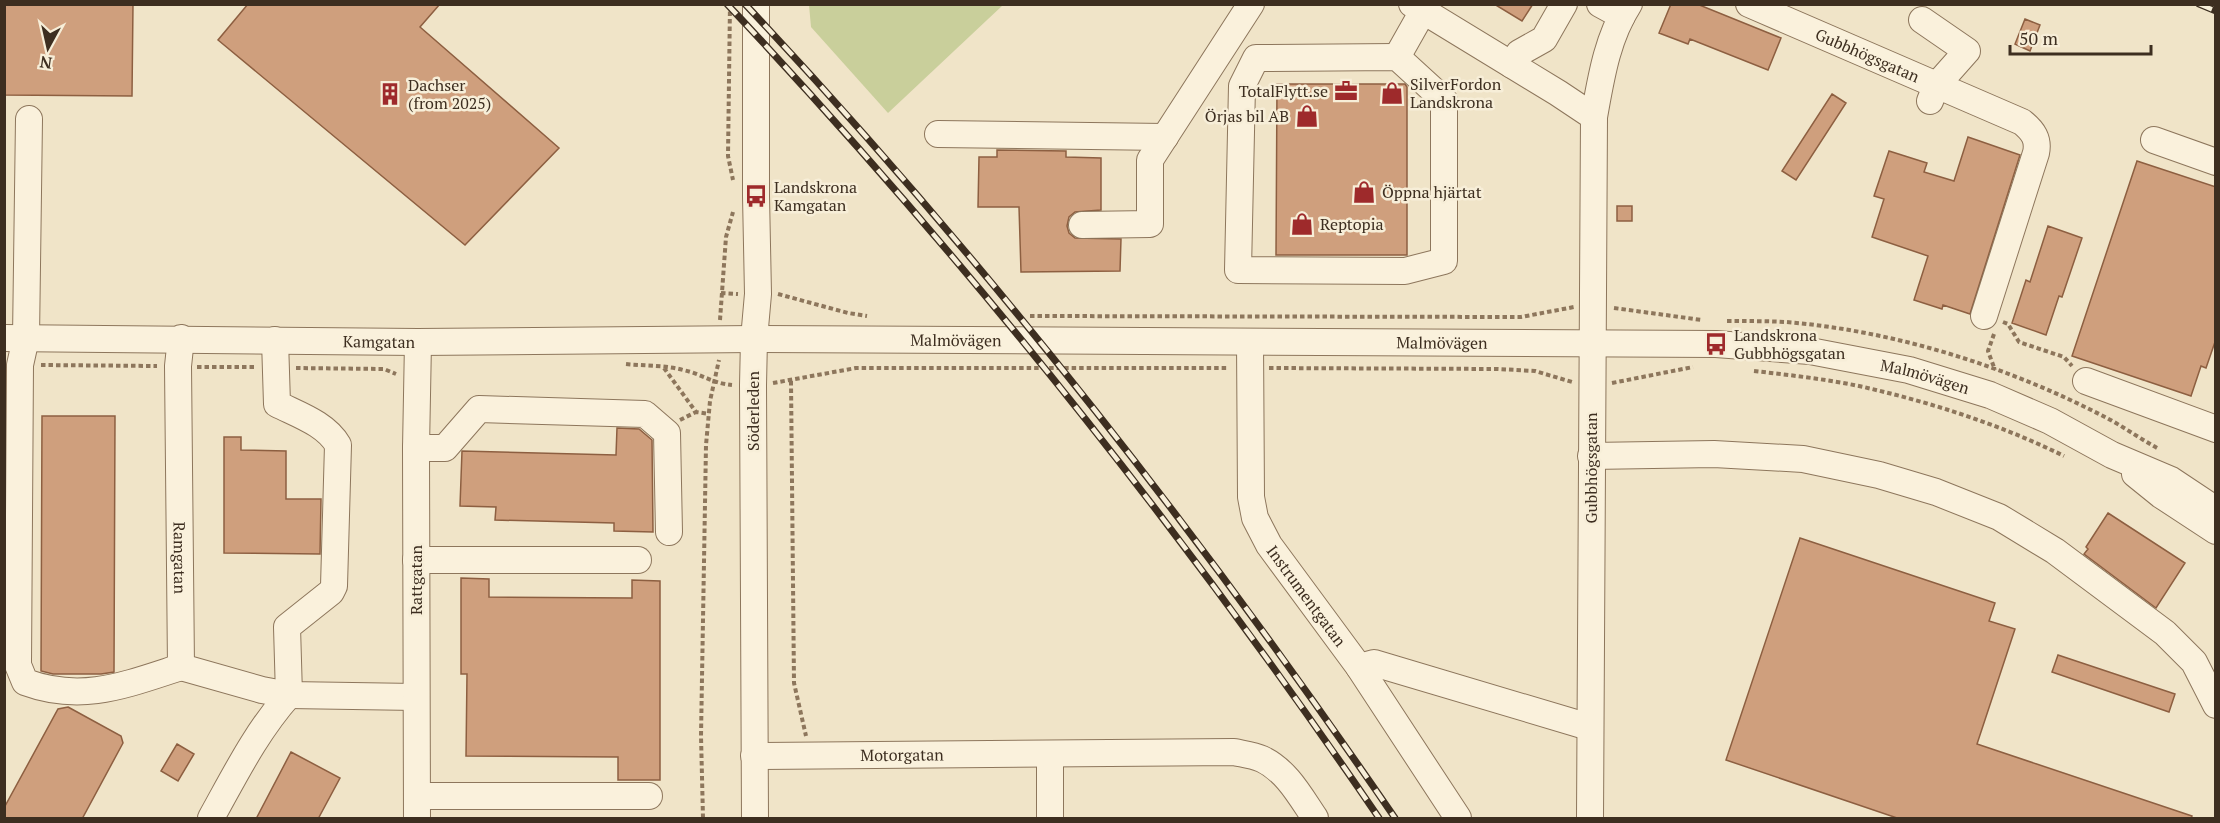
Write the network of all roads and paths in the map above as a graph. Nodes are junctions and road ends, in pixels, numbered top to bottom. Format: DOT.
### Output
graph roads {
  1 [pos="730,4"];
  2 [pos="756,4"];
  3 [pos="1251,4"];
  4 [pos="1564,4"];
  5 [pos="1752,5"];
  6 [pos="1418,8"];
  7 [pos="1617,8"];
  8 [pos="1922,20"];
  9 [pos="1397,57"];
  10 [pos="1512,65"];
  11 [pos="1933,94"];
  12 [pos="1603,107"];
  13 [pos="29,119"];
  14 [pos="938,134"];
  15 [pos="1166,137"];
  16 [pos="2154,140"];
  17 [pos="2216,162"];
  18 [pos="733,182"];
  19 [pos="733,204"];
  20 [pos="1082,225"];
  21 [pos="1984,316"];
  22 [pos="15,338"];
  23 [pos="181,338"];
  24 [pos="719,339"];
  25 [pos="754,339"];
  26 [pos="275,340"];
  27 [pos="418,342"];
  28 [pos="1250,342"];
  29 [pos="1591,343"];
  30 [pos="623,364"];
  31 [pos="20,365"];
  32 [pos="178,366"];
  33 [pos="1699,367"];
  34 [pos="276,368"];
  35 [pos="664,368"];
  36 [pos="1251,368"];
  37 [pos="1743,369"];
  38 [pos="1995,370"];
  39 [pos="418,376"];
  40 [pos="791,381"];
  41 [pos="2086,381"];
  42 [pos="1591,382"];
  43 [pos="716,383"];
  44 [pos="753,385"];
  45 [pos="710,414"];
  46 [pos="2216,429"];
  47 [pos="416,448"];
  48 [pos="2112,455"];
  49 [pos="1591,456"];
  50 [pos="2066,457"];
  51 [pos="2216,510"];
  52 [pos="2216,531"];
  53 [pos="669,532"];
  54 [pos="416,560"];
  55 [pos="638,560"];
  56 [pos="1359,667"];
  57 [pos="181,668"];
  58 [pos="289,695"];
  59 [pos="416,697"];
  60 [pos="2216,705"];
  61 [pos="1589,728"];
  62 [pos="1050,754"];
  63 [pos="754,756"];
  64 [pos="810,756"];
  65 [pos="649,796"];
  66 [pos="417,807"];
  67 [pos="211,819"];
  68 [pos="703,819"];
  69 [pos="755,819"];
  70 [pos="1050,819"];
  71 [pos="1315,819"];
  72 [pos="1458,819"];
  73 [pos="1590,819"];
  1 -- 18 [label="path"];
  2 -- 25 [label="street, Söderleden"];
  3 -- 15 [label="street"];
  4 -- 10 [label="street"];
  5 -- 11 [label="street, Gubbhögsgatan"];
  6 -- 9 [label="street"];
  6 -- 10 [label="street"];
  7 -- 12 [label="street, Gubbhögsgatan"];
  8 -- 11 [label="street"];
  9 -- 9 [label="street"];
  10 -- 12 [label="street"];
  11 -- 21 [label="street, Gubbhögsgatan"];
  12 -- 29 [label="street, Gubbhögsgatan"];
  13 -- 22 [label="street"];
  14 -- 15 [label="street"];
  15 -- 20 [label="street"];
  16 -- 17 [label="street"];
  19 -- 24 [label="path"];
  21 -- 38 [label="path"];
  21 -- 41 [label="path"];
  22 -- 23 [label="street, Kamgatan"];
  22 -- 31 [label="street"];
  23 -- 26 [label="street, Kamgatan"];
  23 -- 32 [label="street, Ramgatan"];
  24 -- 25 [label="street, Kamgatan"];
  24 -- 27 [label="street, Kamgatan"];
  24 -- 43 [label="path"];
  25 -- 28 [label="street, Malmövägen"];
  25 -- 44 [label="street, Söderleden"];
  26 -- 27 [label="street, Kamgatan"];
  26 -- 34 [label="street"];
  27 -- 39 [label="street, Rattgatan"];
  28 -- 29 [label="street, Malmövägen"];
  28 -- 36 [label="street, Instrumentgatan"];
  29 -- 42 [label="street, Gubbhögsgatan"];
  29 -- 48 [label="street, Malmövägen"];
  30 -- 35 [label="path"];
  31 -- 32 [label="path"];
  31 -- 57 [label="street"];
  32 -- 34 [label="path"];
  32 -- 57 [label="street, Ramgatan"];
  33 -- 42 [label="path"];
  34 -- 39 [label="path"];
  34 -- 58 [label="street"];
  35 -- 43 [label="path"];
  35 -- 45 [label="path"];
  36 -- 40 [label="path"];
  36 -- 42 [label="path"];
  36 -- 56 [label="street, Instrumentgatan"];
  37 -- 50 [label="path"];
  39 -- 47 [label="street, Rattgatan"];
  40 -- 44 [label="path"];
  40 -- 64 [label="path"];
  41 -- 46 [label="street"];
  42 -- 49 [label="street, Gubbhögsgatan"];
  43 -- 44 [label="path"];
  43 -- 45 [label="path"];
  44 -- 63 [label="street, Söderleden"];
  45 -- 68 [label="path"];
  47 -- 53 [label="street"];
  47 -- 54 [label="street, Rattgatan"];
  48 -- 51 [label="street, Malmövägen"];
  48 -- 52 [label="street, Malmövägen"];
  49 -- 60 [label="street"];
  49 -- 61 [label="street, Gubbhögsgatan"];
  54 -- 55 [label="street"];
  54 -- 59 [label="street, Rattgatan"];
  56 -- 61 [label="street"];
  56 -- 72 [label="street, Instrumentgatan"];
  57 -- 58 [label="street"];
  58 -- 59 [label="street"];
  58 -- 67 [label="street"];
  59 -- 66 [label="street, Rattgatan"];
  61 -- 73 [label="street, Gubbhögsgatan"];
  62 -- 64 [label="street, Motorgatan"];
  62 -- 70 [label="street"];
  62 -- 71 [label="street, Motorgatan"];
  63 -- 64 [label="street, Motorgatan"];
  63 -- 69 [label="street, Söderleden"];
  65 -- 66 [label="street"];
}
